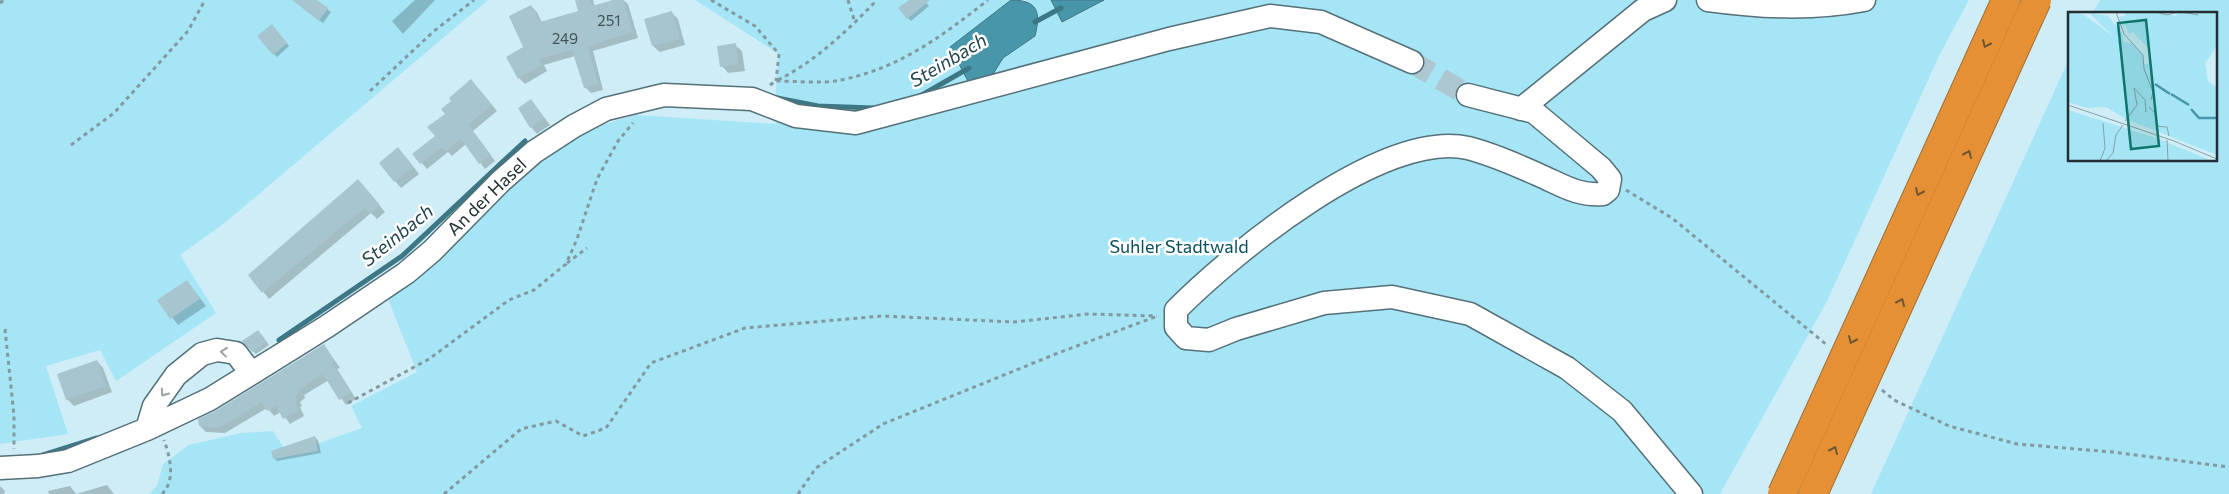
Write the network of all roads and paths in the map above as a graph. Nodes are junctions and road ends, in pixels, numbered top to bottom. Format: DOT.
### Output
graph roads {
  1 [pos="4,0"];
  2 [pos="205,0"];
  3 [pos="474,0"];
  4 [pos="711,0"];
  5 [pos="848,0"];
  6 [pos="877,0"];
  7 [pos="988,0"];
  8 [pos="1665,0"];
  9 [pos="1708,0"];
  10 [pos="1864,0"];
  11 [pos="2006,0"];
  12 [pos="2038,0"];
  13 [pos="0,3"];
  14 [pos="855,23"];
  15 [pos="1412,62"];
  16 [pos="776,81"];
  17 [pos="370,91"];
  18 [pos="1468,95"];
  19 [pos="653,97"];
  20 [pos="752,99"];
  21 [pos="1521,109"];
  22 [pos="72,145"];
  23 [pos="587,248"];
  24 [pos="566,264"];
  25 [pos="1167,313"];
  26 [pos="5,329"];
  27 [pos="251,373"];
  28 [pos="348,403"];
  29 [pos="147,429"];
  30 [pos="7,461"];
  31 [pos="162,494"];
  32 [pos="444,494"];
  33 [pos="798,494"];
  34 [pos="1691,494"];
  35 [pos="1782,494"];
  36 [pos="1813,494"];
  1 -- 13 [label="path"];
  2 -- 22 [label="path"];
  3 -- 17 [label="path"];
  4 -- 16 [label="path"];
  5 -- 14 [label="path"];
  6 -- 14 [label="path"];
  7 -- 16 [label="path"];
  8 -- 21 [label="street"];
  9 -- 10 [label="street"];
  11 -- 35 [label="highway, one-way, bridge"];
  36 -- 12 [label="highway, one-way, bridge"];
  14 -- 16 [label="path"];
  15 -- 20 [label="street, An der Hasel"];
  16 -- 20 [label="path"];
  18 -- 21 [label="street"];
  19 -- 20 [label="street, An der Hasel"];
  19 -- 24 [label="path"];
  19 -- 27 [label="street, An der Hasel"];
  21 -- 25 [label="street"];
  23 -- 24 [label="path"];
  24 -- 28 [label="path"];
  25 -- 32 [label="path"];
  25 -- 33 [label="path"];
  25 -- 34 [label="street"];
  26 -- 30 [label="path"];
  27 -- 29 [label="street, An der Hasel"];
  27 -- 29 [label="street, one-way"];
  29 -- 30 [label="street, An der Hasel"];
  29 -- 31 [label="path"];
}
